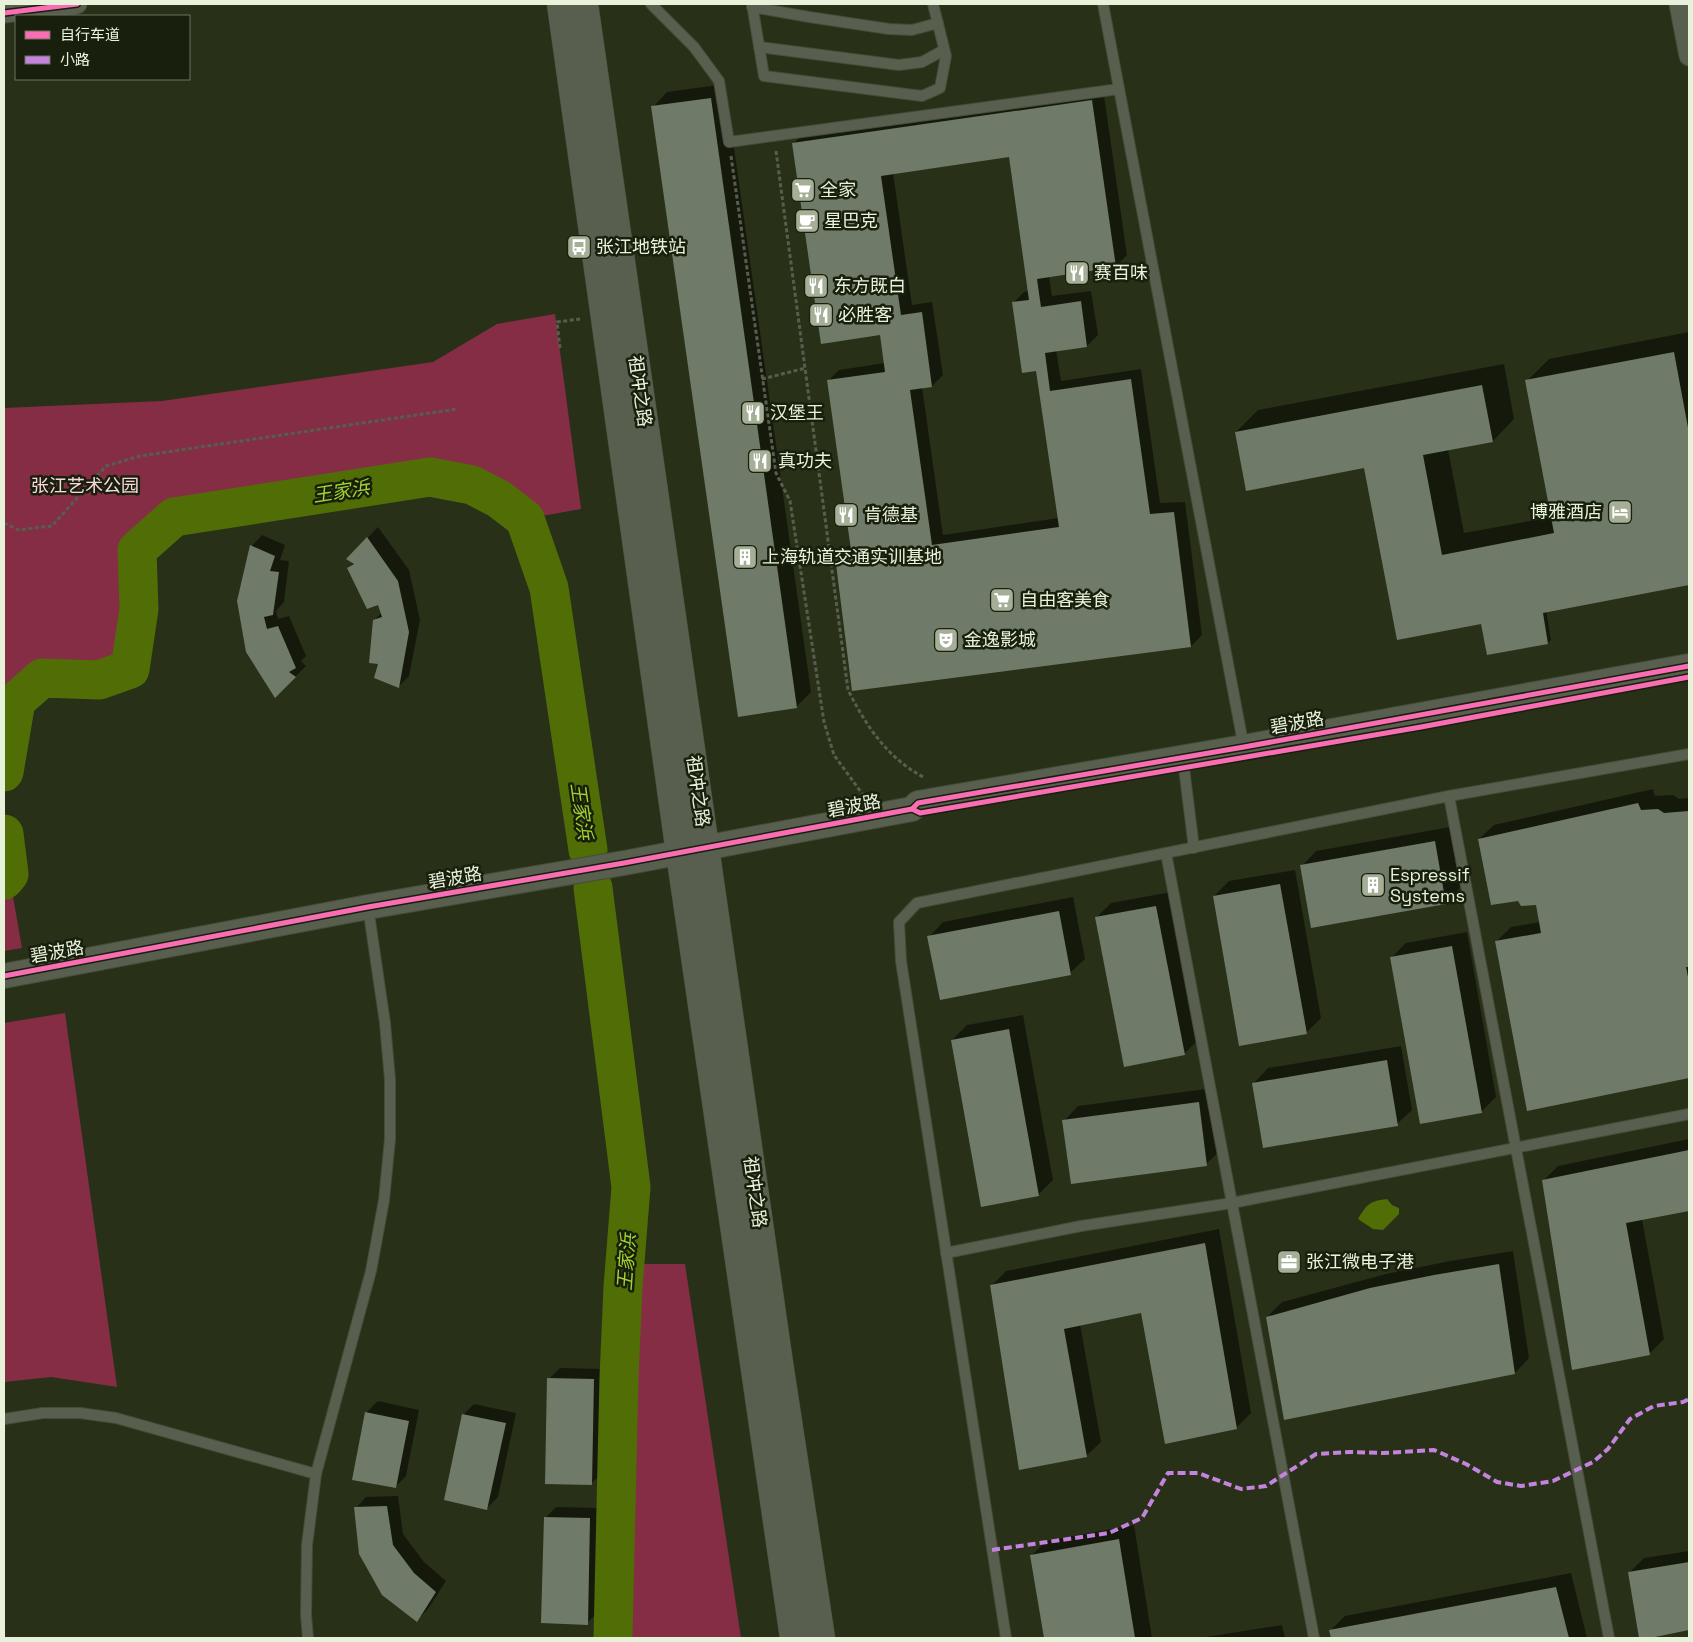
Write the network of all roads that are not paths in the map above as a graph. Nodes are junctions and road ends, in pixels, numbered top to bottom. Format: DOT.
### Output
graph roads {
  1 [pos="77,4"];
  2 [pos="562,4"];
  3 [pos="584,4"];
  4 [pos="651,4"];
  5 [pos="933,4"];
  6 [pos="1103,4"];
  7 [pos="1679,4"];
  8 [pos="752,5"];
  9 [pos="4,14"];
  10 [pos="938,23"];
  11 [pos="759,47"];
  12 [pos="944,50"];
  13 [pos="1689,56"];
  14 [pos="1119,89"];
  15 [pos="1689,666"];
  16 [pos="1689,677"];
  17 [pos="1245,752"];
  18 [pos="1689,754"];
  19 [pos="1184,768"];
  20 [pos="1449,796"];
  21 [pos="912,809"];
  22 [pos="1194,848"];
  23 [pos="693,850"];
  24 [pos="1166,854"];
  25 [pos="368,908"];
  26 [pos="4,976"];
  27 [pos="1689,1114"];
  28 [pos="1516,1147"];
  29 [pos="1232,1204"];
  30 [pos="946,1253"];
  31 [pos="4,1419"];
  32 [pos="316,1474"];
  33 [pos="308,1638"];
  34 [pos="794,1638"];
  35 [pos="821,1638"];
  36 [pos="1006,1638"];
  37 [pos="1314,1638"];
  38 [pos="1609,1638"];
  1 -- 9 [label="street"];
  2 -- 23 [label="main road, 祖冲之路"];
  3 -- 23 [label="main road, 祖冲之路"];
  4 -- 14 [label="lane"];
  5 -- 10 [label="lane"];
  6 -- 14 [label="lane"];
  7 -- 13 [label="street"];
  8 -- 10 [label="lane"];
  8 -- 11 [label="lane"];
  10 -- 12 [label="lane"];
  11 -- 12 [label="lane"];
  11 -- 12 [label="lane"];
  14 -- 17 [label="lane"];
  15 -- 17 [label="street, 碧波路"];
  16 -- 17 [label="street, 碧波路"];
  17 -- 19 [label="street, 碧波路"];
  17 -- 21 [label="street, 碧波路"];
  18 -- 20 [label="lane"];
  19 -- 21 [label="street, 碧波路"];
  19 -- 22 [label="lane"];
  20 -- 22 [label="lane"];
  20 -- 28 [label="lane"];
  21 -- 23 [label="street, 碧波路"];
  22 -- 24 [label="lane"];
  23 -- 25 [label="street, 碧波路"];
  23 -- 34 [label="main road, 祖冲之路"];
  23 -- 35 [label="main road, 祖冲之路"];
  24 -- 29 [label="lane"];
  24 -- 30 [label="lane"];
  25 -- 26 [label="street, 碧波路"];
  25 -- 32 [label="lane"];
  27 -- 28 [label="lane"];
  28 -- 29 [label="lane"];
  28 -- 38 [label="lane"];
  29 -- 30 [label="lane"];
  29 -- 37 [label="lane"];
  30 -- 36 [label="lane"];
  31 -- 32 [label="lane"];
  32 -- 33 [label="lane"];
}
